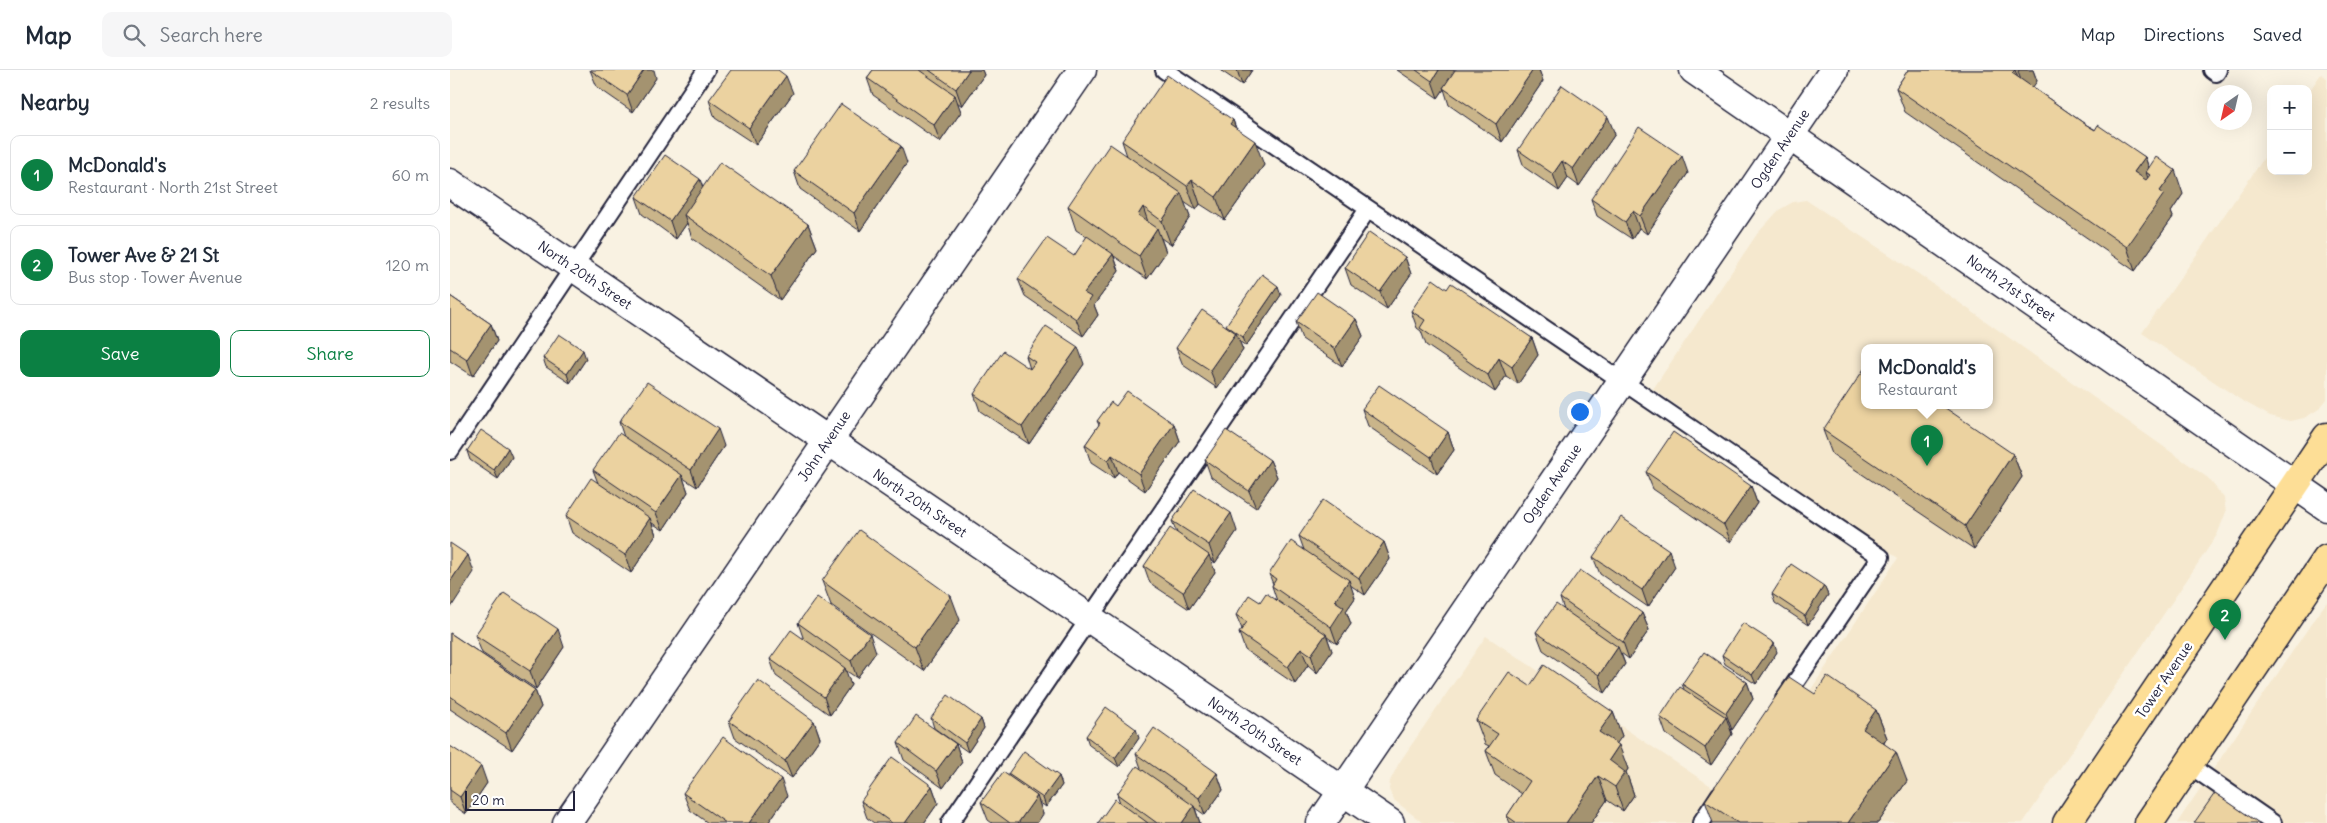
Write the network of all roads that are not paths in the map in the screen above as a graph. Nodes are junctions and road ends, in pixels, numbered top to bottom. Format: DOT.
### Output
graph roads {
  1 [pos="706,70"];
  2 [pos="1082,70"];
  3 [pos="1164,70"];
  4 [pos="1694,70"];
  5 [pos="1834,70"];
  6 [pos="2212,70"];
  7 [pos="2218,70"];
  8 [pos="1789,136"];
  9 [pos="450,183"];
  10 [pos="1368,209"];
  11 [pos="573,267"];
  12 [pos="1622,382"];
  13 [pos="2327,437"];
  14 [pos="828,441"];
  15 [pos="450,450"];
  16 [pos="2295,484"];
  17 [pos="2327,507"];
  18 [pos="2327,559"];
  19 [pos="1089,618"];
  20 [pos="1778,709"];
  21 [pos="2188,765"];
  22 [pos="1729,781"];
  23 [pos="1343,791"];
  24 [pos="567,823"];
  25 [pos="950,823"];
  26 [pos="1321,823"];
  27 [pos="1390,823"];
  28 [pos="1701,823"];
  29 [pos="2067,823"];
  30 [pos="2150,823"];
  31 [pos="2273,823"];
  1 -- 11 [label="lane"];
  2 -- 14 [label="street, John Avenue"];
  3 -- 10 [label="lane"];
  4 -- 8 [label="street, North 21st Street"];
  5 -- 8 [label="street, Ogden Avenue"];
  6 -- 7 [label="lane"];
  8 -- 12 [label="street, Ogden Avenue"];
  8 -- 16 [label="street, North 21st Street"];
  9 -- 11 [label="street, North 20th Street"];
  10 -- 12 [label="lane"];
  10 -- 19 [label="lane"];
  11 -- 14 [label="street, North 20th Street"];
  11 -- 15 [label="lane"];
  12 -- 20 [label="lane"];
  12 -- 23 [label="street, Ogden Avenue"];
  13 -- 16 [label="main road, Tower Avenue"];
  14 -- 19 [label="street, North 20th Street"];
  14 -- 24 [label="street, John Avenue"];
  16 -- 17 [label="street, North 21st Street"];
  16 -- 29 [label="main road, Tower Avenue"];
  18 -- 21 [label="main road"];
  19 -- 23 [label="street, North 20th Street"];
  19 -- 25 [label="lane"];
  21 -- 30 [label="main road"];
  21 -- 31 [label="lane"];
  22 -- 28 [label="lane"];
  23 -- 26 [label="street, Ogden Avenue"];
  23 -- 27 [label="street, North 20th Street"];
}
